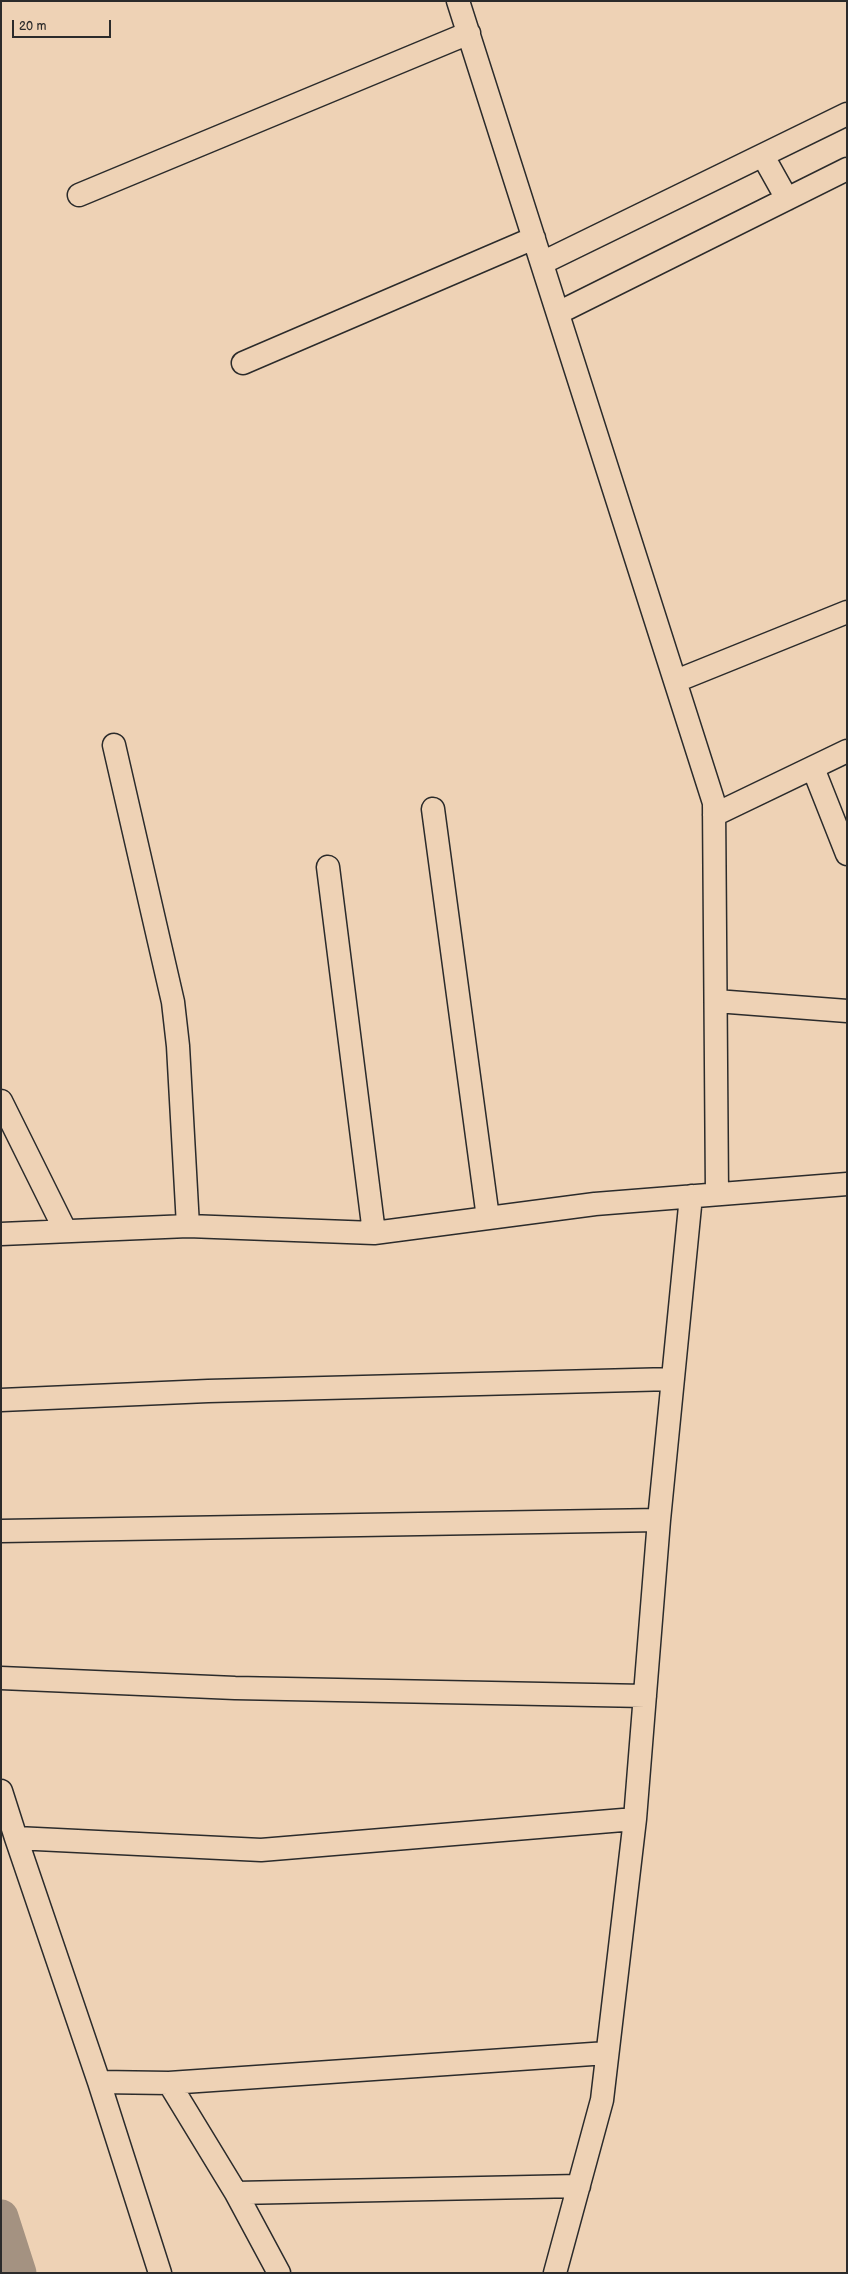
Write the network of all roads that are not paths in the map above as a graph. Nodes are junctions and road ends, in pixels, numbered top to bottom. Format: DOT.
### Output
graph roads {
  1 [pos="458,1"];
  2 [pos="469,34"];
  3 [pos="847,114"];
  4 [pos="763,156"];
  5 [pos="847,169"];
  6 [pos="79,195"];
  7 [pos="788,199"];
  8 [pos="534,238"];
  9 [pos="542,264"];
  10 [pos="558,313"];
  11 [pos="243,363"];
  12 [pos="847,612"];
  13 [pos="676,681"];
  14 [pos="114,746"];
  15 [pos="847,751"];
  16 [pos="813,768"];
  17 [pos="433,809"];
  18 [pos="714,816"];
  19 [pos="847,854"];
  20 [pos="328,867"];
  21 [pos="716,1001"];
  22 [pos="847,1011"];
  23 [pos="1,1101"];
  24 [pos="847,1184"];
  25 [pos="718,1194"];
  26 [pos="691,1196"];
  27 [pos="488,1218"];
  28 [pos="188,1226"];
  29 [pos="66,1230"];
  30 [pos="374,1233"];
  31 [pos="1,1234"];
  32 [pos="673,1379"];
  33 [pos="1,1400"];
  34 [pos="659,1520"];
  35 [pos="1,1530"];
  36 [pos="1,1678"];
  37 [pos="646,1696"];
  38 [pos="1,1791"];
  39 [pos="635,1819"];
  40 [pos="16,1838"];
  41 [pos="607,2053"];
  42 [pos="99,2082"];
  43 [pos="169,2083"];
  44 [pos="579,2186"];
  45 [pos="236,2193"];
  46 [pos="160,2273"];
  47 [pos="279,2273"];
  48 [pos="555,2273"];
  1 -- 2 [label="street"];
  2 -- 6 [label="street"];
  2 -- 8 [label="street"];
  3 -- 4 [label="street"];
  4 -- 7 [label="street"];
  4 -- 9 [label="street"];
  5 -- 7 [label="street"];
  7 -- 10 [label="street"];
  8 -- 9 [label="street"];
  8 -- 11 [label="street"];
  9 -- 10 [label="street"];
  10 -- 13 [label="street"];
  12 -- 13 [label="street"];
  13 -- 18 [label="street"];
  14 -- 28 [label="street"];
  15 -- 16 [label="street"];
  16 -- 18 [label="street"];
  16 -- 19 [label="street"];
  17 -- 27 [label="street"];
  18 -- 21 [label="street"];
  20 -- 30 [label="street"];
  21 -- 22 [label="street"];
  21 -- 25 [label="street"];
  23 -- 29 [label="street"];
  24 -- 25 [label="street"];
  25 -- 26 [label="street"];
  26 -- 27 [label="street"];
  26 -- 32 [label="street"];
  27 -- 30 [label="street"];
  28 -- 29 [label="street"];
  28 -- 30 [label="street"];
  29 -- 31 [label="street"];
  32 -- 33 [label="street"];
  32 -- 34 [label="street"];
  34 -- 35 [label="street"];
  34 -- 37 [label="street"];
  36 -- 37 [label="street"];
  37 -- 39 [label="street"];
  38 -- 40 [label="street"];
  39 -- 40 [label="street"];
  39 -- 41 [label="street"];
  40 -- 42 [label="street"];
  41 -- 43 [label="street"];
  41 -- 44 [label="street"];
  42 -- 43 [label="street"];
  42 -- 46 [label="street"];
  43 -- 45 [label="street"];
  44 -- 45 [label="street"];
  44 -- 48 [label="street"];
  45 -- 47 [label="street"];
}
